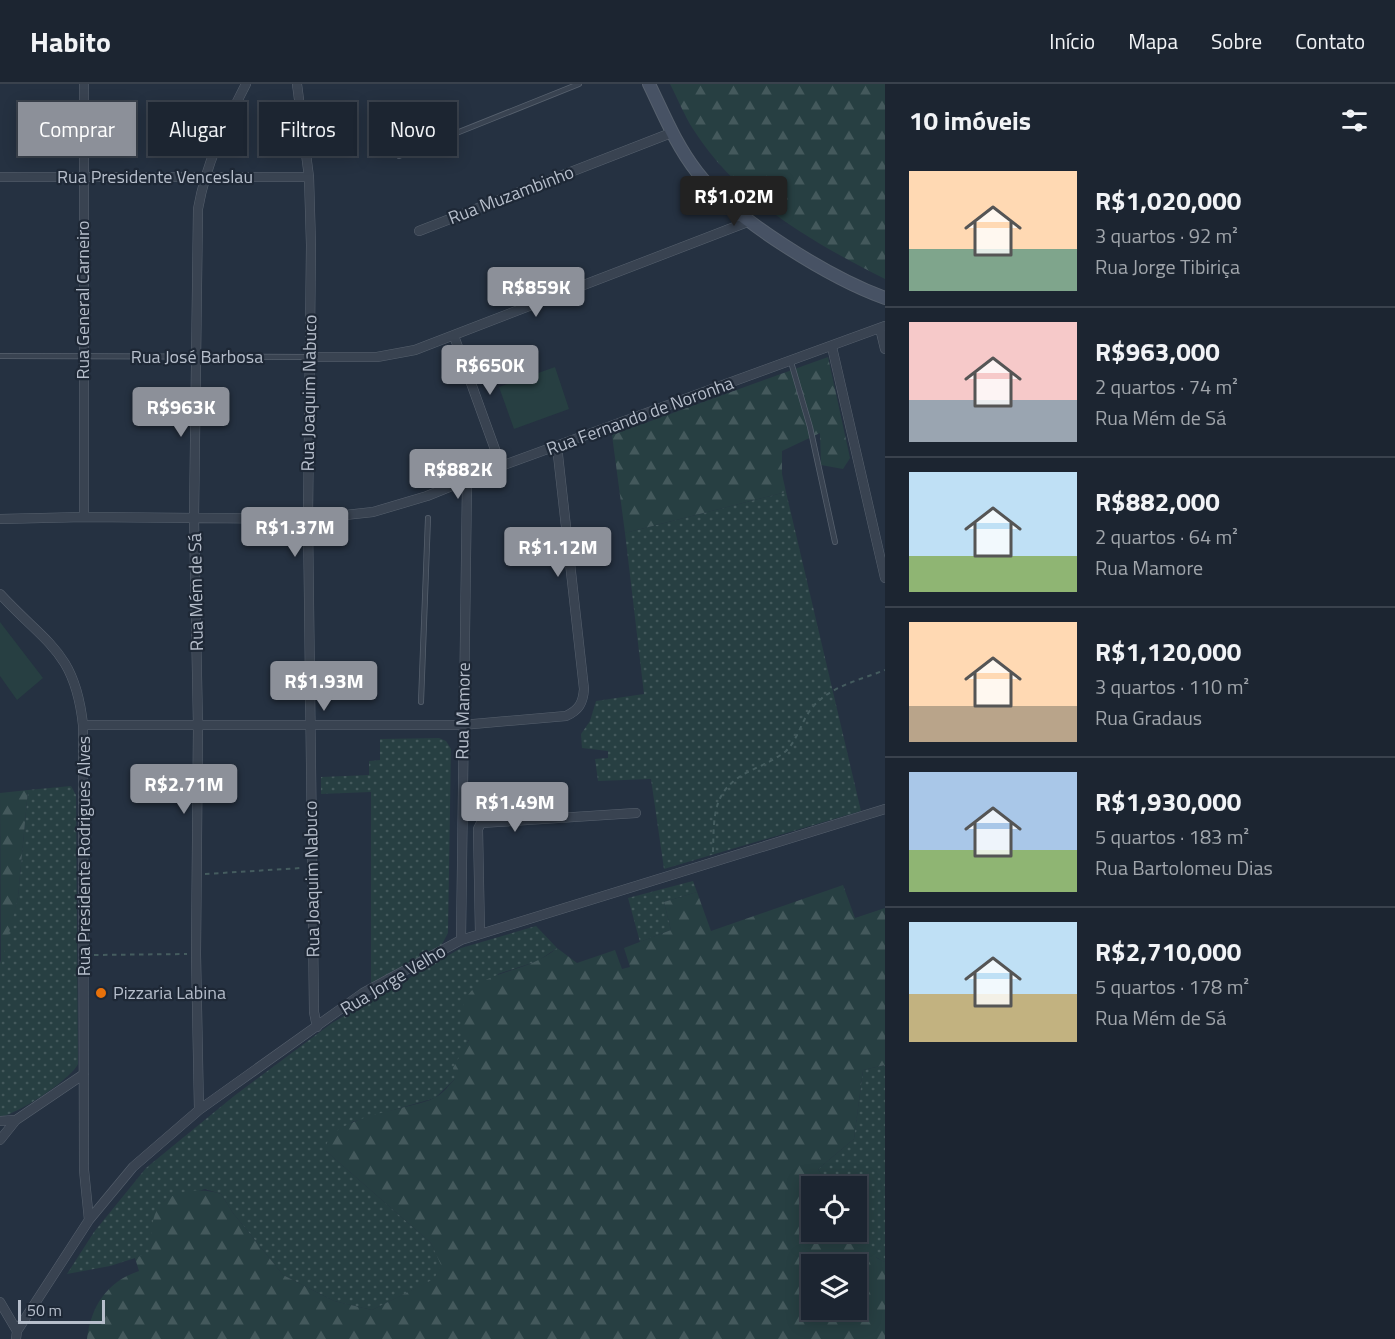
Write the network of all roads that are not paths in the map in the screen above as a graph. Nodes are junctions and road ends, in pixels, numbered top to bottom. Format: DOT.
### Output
graph roads {
  1 [pos="84,84"];
  2 [pos="246,84"];
  3 [pos="297,84"];
  4 [pos="579,84"];
  5 [pos="649,84"];
  6 [pos="457,133"];
  7 [pos="671,133"];
  8 [pos="0,177"];
  9 [pos="204,177"];
  10 [pos="309,177"];
  11 [pos="83,178"];
  12 [pos="750,221"];
  13 [pos="419,231"];
  14 [pos="885,298"];
  15 [pos="882,327"];
  16 [pos="454,336"];
  17 [pos="832,347"];
  18 [pos="885,349"];
  19 [pos="0,356"];
  20 [pos="83,356"];
  21 [pos="195,357"];
  22 [pos="310,357"];
  23 [pos="791,362"];
  24 [pos="557,446"];
  25 [pos="501,465"];
  26 [pos="467,482"];
  27 [pos="84,517"];
  28 [pos="428,518"];
  29 [pos="0,519"];
  30 [pos="194,519"];
  31 [pos="308,519"];
  32 [pos="835,542"];
  33 [pos="885,578"];
  34 [pos="0,594"];
  35 [pos="421,702"];
  36 [pos="83,725"];
  37 [pos="462,725"];
  38 [pos="198,726"];
  39 [pos="309,726"];
  40 [pos="885,809"];
  41 [pos="636,813"];
  42 [pos="480,934"];
  43 [pos="461,940"];
  44 [pos="317,1027"];
  45 [pos="84,1074"];
  46 [pos="199,1110"];
  47 [pos="16,1120"];
  48 [pos="0,1121"];
  49 [pos="0,1140"];
  50 [pos="88,1221"];
  51 [pos="0,1302"];
  52 [pos="17,1335"];
  1 -- 11 [label="street, Rua General Carneiro"];
  2 -- 9 [label="street, Rua Mém de Sá"];
  3 -- 10 [label="street, Rua Joaquim Nabuco"];
  4 -- 6 [label="lane"];
  5 -- 7 [label="main road"];
  7 -- 12 [label="main road"];
  7 -- 13 [label="street, Rua Muzambinho"];
  8 -- 11 [label="street, Rua Presidente Venceslau"];
  9 -- 10 [label="street, Rua Presidente Venceslau"];
  9 -- 11 [label="street, Rua Presidente Venceslau"];
  9 -- 21 [label="street, Rua Mém de Sá"];
  10 -- 22 [label="street, Rua Joaquim Nabuco"];
  11 -- 20 [label="street, Rua General Carneiro"];
  12 -- 14 [label="main road"];
  12 -- 16 [label="street"];
  15 -- 17 [label="street, Rua Fernando de Noronha"];
  15 -- 18 [label="street"];
  16 -- 22 [label="street"];
  16 -- 25 [label="street"];
  17 -- 23 [label="street, Rua Fernando de Noronha"];
  17 -- 33 [label="street"];
  19 -- 20 [label="lane, Rua José Barbosa"];
  20 -- 21 [label="lane, Rua José Barbosa"];
  20 -- 27 [label="street, Rua General Carneiro"];
  21 -- 22 [label="lane, Rua José Barbosa"];
  21 -- 30 [label="street, Rua Mém de Sá"];
  22 -- 31 [label="street, Rua Joaquim Nabuco"];
  23 -- 24 [label="street, Rua Fernando de Noronha"];
  23 -- 32 [label="lane"];
  24 -- 25 [label="street, Rua Fernando de Noronha"];
  24 -- 37 [label="street"];
  25 -- 26 [label="street, Rua Fernando de Noronha"];
  26 -- 31 [label="street, Rua Fernando de Noronha"];
  26 -- 37 [label="street, Rua Mamore"];
  27 -- 29 [label="street, Rua Fernando de Noronha"];
  27 -- 30 [label="street, Rua Fernando de Noronha"];
  28 -- 35 [label="lane"];
  30 -- 31 [label="street, Rua Fernando de Noronha"];
  30 -- 38 [label="street, Rua Mém de Sá"];
  31 -- 39 [label="street, Rua Joaquim Nabuco"];
  34 -- 36 [label="street, Rua Presidente Rodrigues Alves"];
  36 -- 38 [label="street"];
  36 -- 45 [label="street, Rua Presidente Rodrigues Alves"];
  37 -- 39 [label="street"];
  37 -- 43 [label="street, Rua Mamore"];
  38 -- 39 [label="street"];
  38 -- 46 [label="street, Rua Mém de Sá"];
  39 -- 44 [label="street, Rua Joaquim Nabuco"];
  40 -- 42 [label="street, Rua Jorge Velho"];
  41 -- 42 [label="street"];
  42 -- 43 [label="street, Rua Jorge Velho"];
  43 -- 44 [label="street, Rua Jorge Velho"];
  44 -- 46 [label="street, Rua Jorge Velho"];
  45 -- 47 [label="street"];
  45 -- 50 [label="street, Rua Presidente Rodrigues Alves"];
  46 -- 50 [label="street, Rua Jorge Velho"];
  47 -- 48 [label="street"];
  47 -- 49 [label="street"];
  50 -- 52 [label="street, Rua Jorge Velho"];
  51 -- 52 [label="street"];
}
